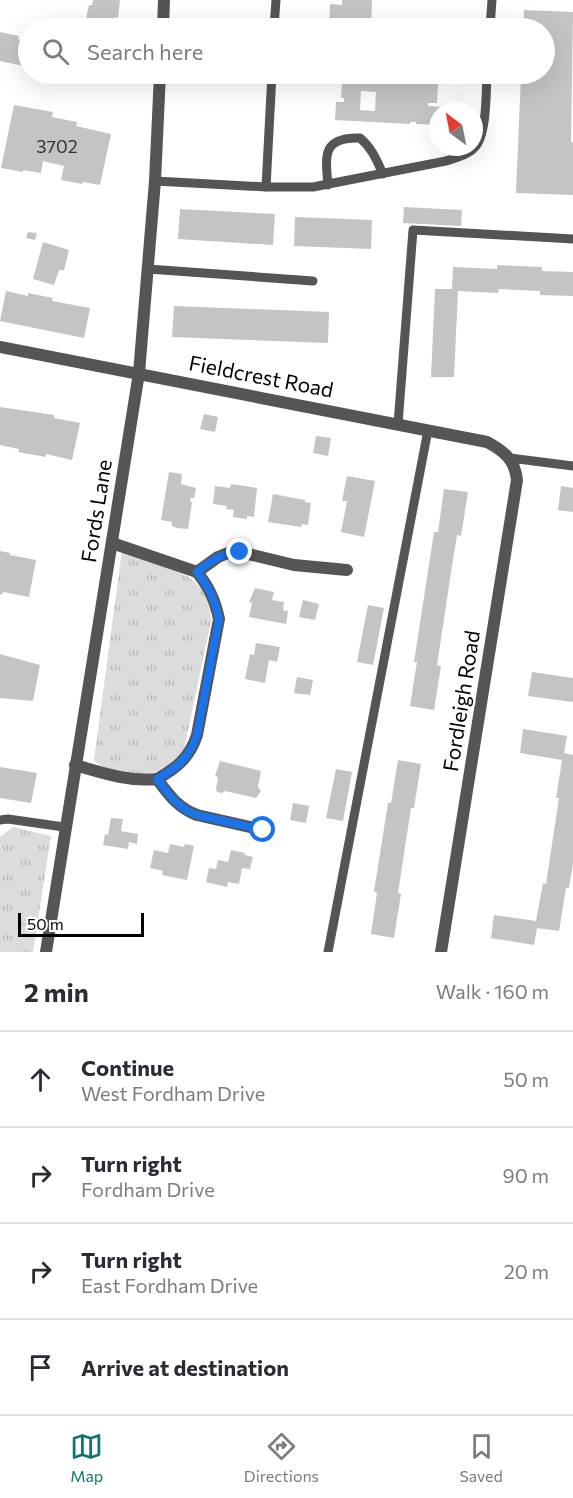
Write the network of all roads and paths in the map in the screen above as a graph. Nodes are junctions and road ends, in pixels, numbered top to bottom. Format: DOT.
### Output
graph roads {
  1 [pos="164,0"];
  2 [pos="276,0"];
  3 [pos="492,0"];
  4 [pos="163,18"];
  5 [pos="275,18"];
  6 [pos="491,18"];
  7 [pos="160,84"];
  8 [pos="271,84"];
  9 [pos="486,84"];
  10 [pos="383,174"];
  11 [pos="155,181"];
  12 [pos="328,185"];
  13 [pos="266,187"];
  14 [pos="573,238"];
  15 [pos="148,269"];
  16 [pos="313,281"];
  17 [pos="0,347"];
  18 [pos="139,373"];
  19 [pos="398,424"];
  20 [pos="428,430"];
  21 [pos="510,458"];
  22 [pos="573,466"];
  23 [pos="112,543"];
  24 [pos="347,570"];
  25 [pos="197,572"];
  26 [pos="75,765"];
  27 [pos="157,779"];
  28 [pos="0,820"];
  29 [pos="64,827"];
  30 [pos="263,830"];
  31 [pos="46,952"];
  32 [pos="328,952"];
  33 [pos="441,952"];
  1 -- 4 [label="street"];
  2 -- 5 [label="lane"];
  3 -- 6 [label="lane"];
  7 -- 11 [label="street, Fords Lane"];
  8 -- 13 [label="lane"];
  9 -- 10 [label="lane"];
  10 -- 12 [label="lane"];
  10 -- 12 [label="lane"];
  11 -- 13 [label="lane"];
  11 -- 15 [label="street, Fords Lane"];
  12 -- 13 [label="lane"];
  14 -- 19 [label="lane"];
  15 -- 16 [label="lane"];
  15 -- 18 [label="street, Fords Lane"];
  17 -- 18 [label="street, Fieldcrest Road"];
  18 -- 19 [label="street, Fieldcrest Road"];
  18 -- 23 [label="street, Fords Lane"];
  19 -- 20 [label="street, Fieldcrest Road"];
  20 -- 21 [label="street, Fieldcrest Road"];
  20 -- 32 [label="lane"];
  21 -- 22 [label="lane"];
  21 -- 33 [label="street, Fordleigh Road"];
  23 -- 25 [label="street"];
  23 -- 26 [label="street, Fords Lane"];
  24 -- 25 [label="street"];
  25 -- 27 [label="street"];
  26 -- 27 [label="street"];
  26 -- 29 [label="street, Fords Lane"];
  27 -- 30 [label="street"];
  28 -- 29 [label="lane"];
  29 -- 31 [label="street, Fords Lane"];
}
